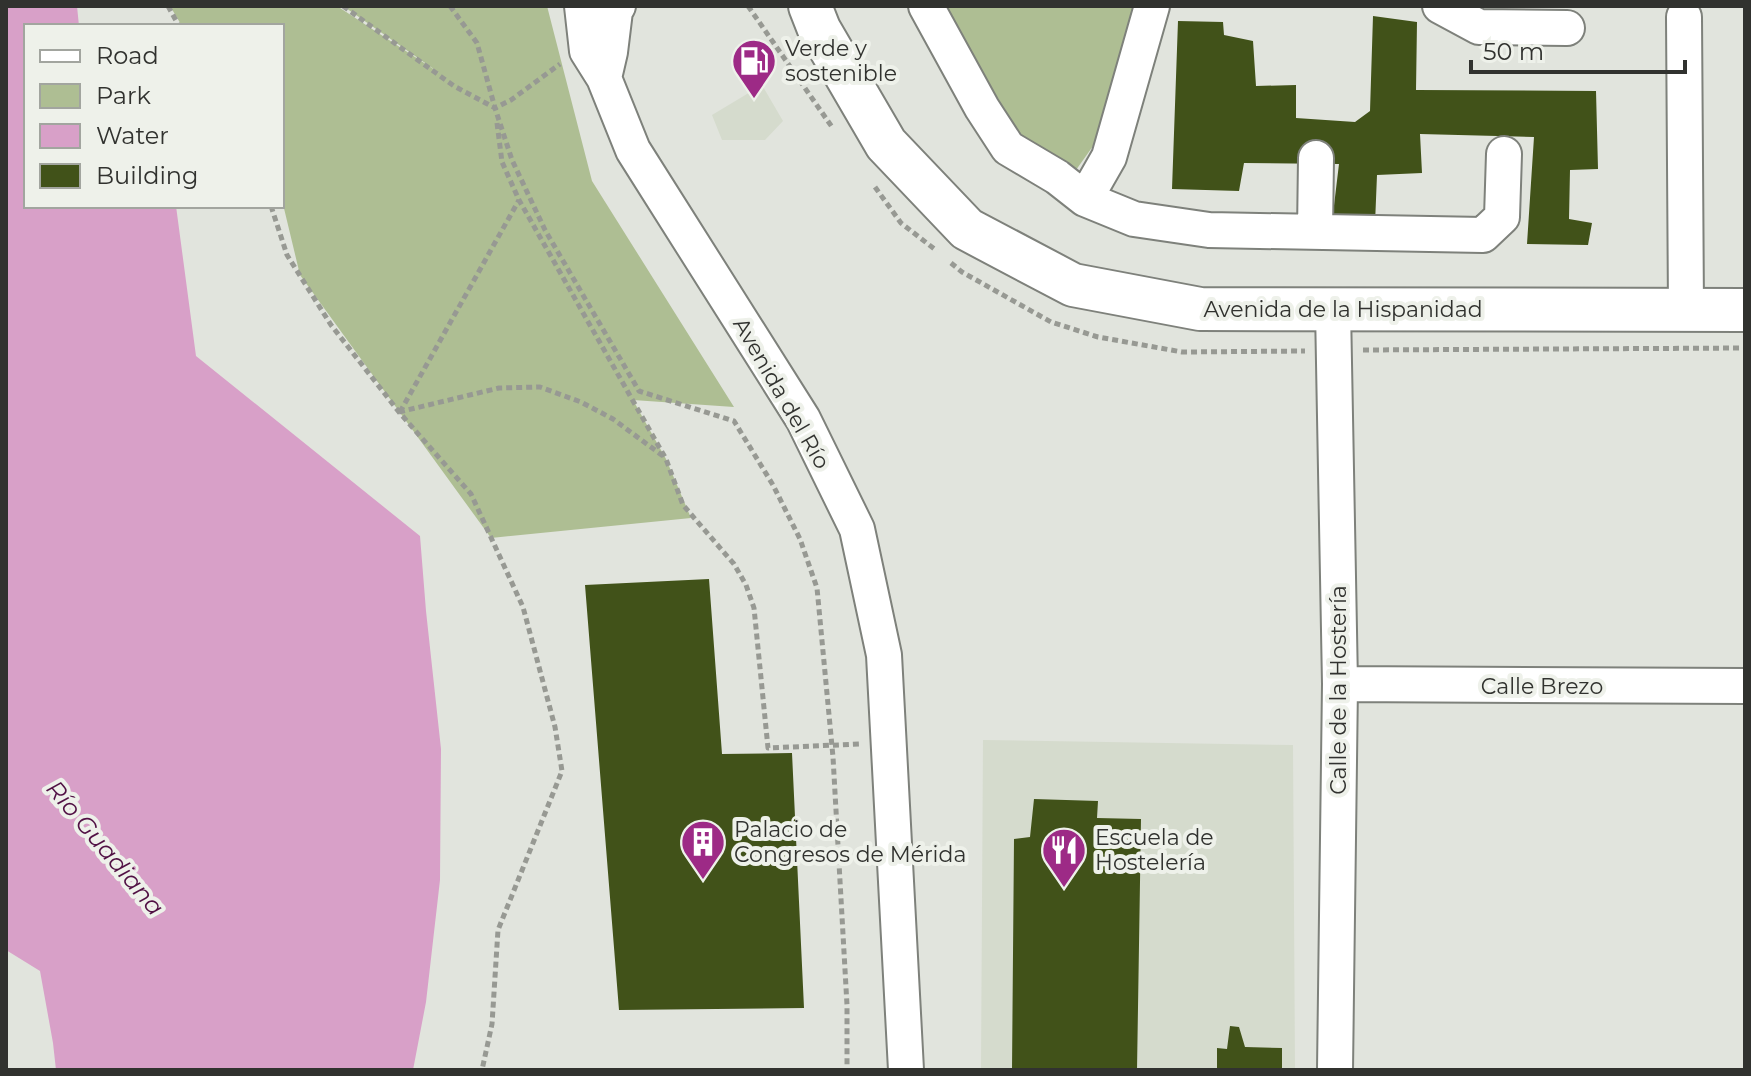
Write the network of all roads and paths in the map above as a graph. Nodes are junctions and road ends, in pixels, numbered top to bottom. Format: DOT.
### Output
graph roads {
  1 [pos="168,6"];
  2 [pos="343,6"];
  3 [pos="450,6"];
  4 [pos="582,6"];
  5 [pos="618,6"];
  6 [pos="926,6"];
  7 [pos="1152,6"];
  8 [pos="1440,6"];
  9 [pos="808,14"];
  10 [pos="1684,17"];
  11 [pos="178,24"];
  12 [pos="1567,28"];
  13 [pos="564,61"];
  14 [pos="604,78"];
  15 [pos="495,108"];
  16 [pos="1504,154"];
  17 [pos="1316,158"];
  18 [pos="1085,199"];
  19 [pos="519,200"];
  20 [pos="272,208"];
  21 [pos="1315,232"];
  22 [pos="1333,309"];
  23 [pos="1686,309"];
  24 [pos="1745,310"];
  25 [pos="399,412"];
  26 [pos="666,459"];
  27 [pos="1340,684"];
  28 [pos="1745,686"];
  29 [pos="888,743"];
  30 [pos="832,745"];
  31 [pos="482,1070"];
  32 [pos="847,1070"];
  33 [pos="906,1070"];
  34 [pos="1335,1070"];
  1 -- 11 [label="path"];
  2 -- 15 [label="path"];
  3 -- 15 [label="path"];
  4 -- 14 [label="street, Avenida del Río"];
  5 -- 14 [label="street"];
  6 -- 18 [label="street"];
  7 -- 18 [label="street"];
  8 -- 12 [label="street"];
  9 -- 22 [label="main road, Avenida de la Hispanidad"];
  10 -- 23 [label="street"];
  13 -- 15 [label="path"];
  14 -- 29 [label="street, Avenida del Río"];
  15 -- 19 [label="path"];
  15 -- 30 [label="path"];
  16 -- 21 [label="street"];
  17 -- 21 [label="street"];
  18 -- 21 [label="street"];
  19 -- 25 [label="path"];
  19 -- 26 [label="path"];
  20 -- 25 [label="path"];
  22 -- 23 [label="main road, Avenida de la Hispanidad"];
  22 -- 27 [label="street, Calle de la Hostería"];
  23 -- 24 [label="main road, Avenida de la Hispanidad"];
  25 -- 26 [label="path"];
  25 -- 31 [label="path"];
  26 -- 30 [label="path"];
  27 -- 28 [label="street, Calle Brezo"];
  27 -- 34 [label="street, Calle de la Hostería"];
  29 -- 30 [label="path"];
  29 -- 33 [label="street, Avenida del Río"];
  30 -- 32 [label="path"];
}
